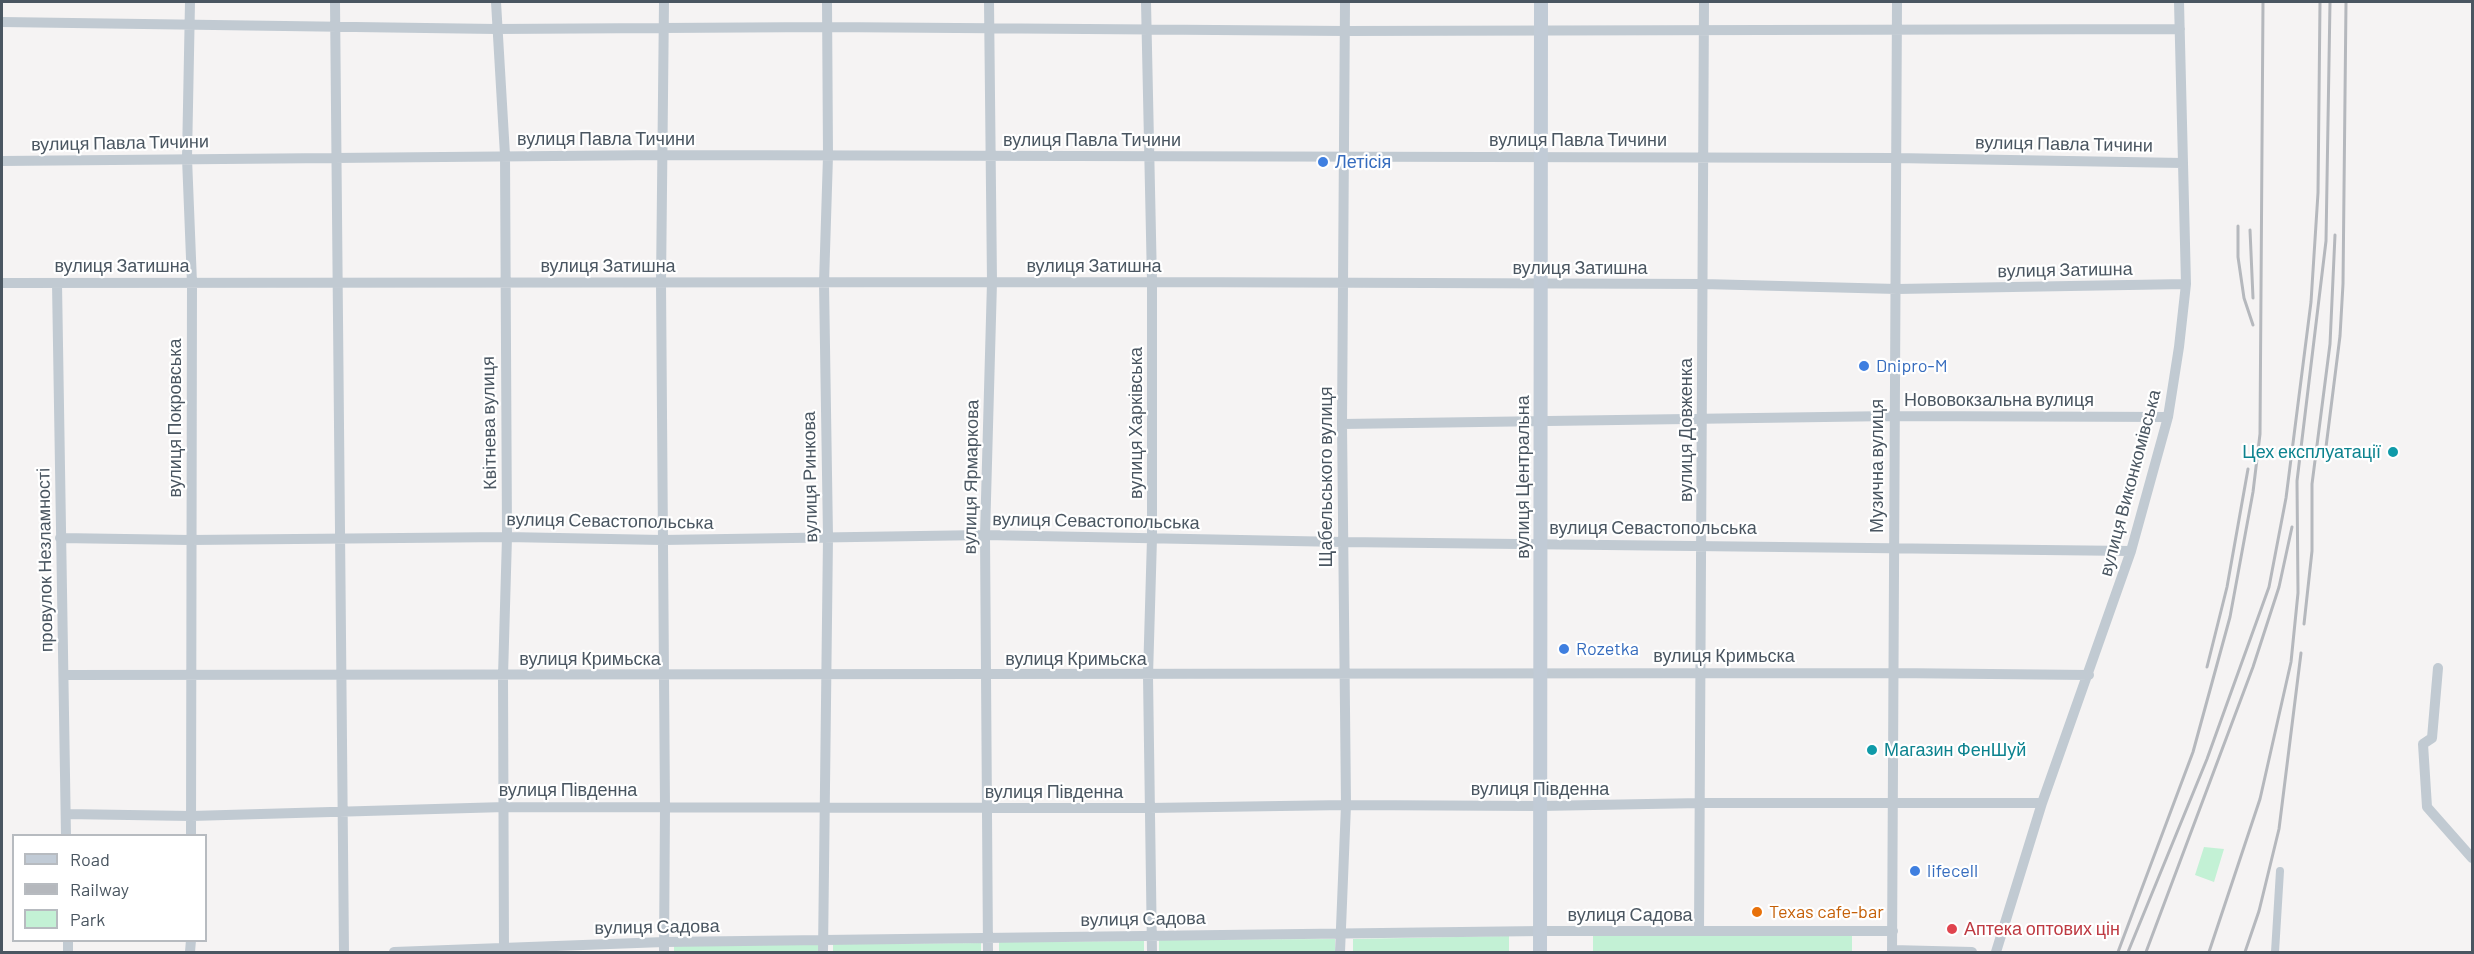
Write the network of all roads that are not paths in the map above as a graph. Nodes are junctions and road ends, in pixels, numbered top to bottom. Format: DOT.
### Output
graph roads {
  1 [pos="190,2"];
  2 [pos="335,2"];
  3 [pos="496,2"];
  4 [pos="664,2"];
  5 [pos="826,2"];
  6 [pos="989,2"];
  7 [pos="1146,2"];
  8 [pos="1345,2"];
  9 [pos="1541,2"];
  10 [pos="1704,2"];
  11 [pos="1897,2"];
  12 [pos="2179,2"];
  13 [pos="2,21"];
  14 [pos="190,24"];
  15 [pos="335,26"];
  16 [pos="827,27"];
  17 [pos="1146,28"];
  18 [pos="496,29"];
  19 [pos="664,29"];
  20 [pos="989,29"];
  21 [pos="2180,29"];
  22 [pos="1541,30"];
  23 [pos="1897,30"];
  24 [pos="1345,31"];
  25 [pos="1704,31"];
  26 [pos="505,155"];
  27 [pos="664,155"];
  28 [pos="828,156"];
  29 [pos="992,156"];
  30 [pos="1148,156"];
  31 [pos="1345,156"];
  32 [pos="1540,156"];
  33 [pos="1704,157"];
  34 [pos="187,158"];
  35 [pos="1895,158"];
  36 [pos="336,159"];
  37 [pos="2,161"];
  38 [pos="2183,163"];
  39 [pos="504,282"];
  40 [pos="992,282"];
  41 [pos="1152,282"];
  42 [pos="2,283"];
  43 [pos="57,283"];
  44 [pos="192,283"];
  45 [pos="338,283"];
  46 [pos="661,283"];
  47 [pos="824,283"];
  48 [pos="1343,284"];
  49 [pos="1541,284"];
  50 [pos="1703,284"];
  51 [pos="2186,284"];
  52 [pos="1897,289"];
  53 [pos="1893,416"];
  54 [pos="2168,417"];
  55 [pos="1702,420"];
  56 [pos="1541,421"];
  57 [pos="1342,424"];
  58 [pos="986,535"];
  59 [pos="507,537"];
  60 [pos="828,537"];
  61 [pos="60,538"];
  62 [pos="1152,538"];
  63 [pos="341,539"];
  64 [pos="190,540"];
  65 [pos="662,540"];
  66 [pos="1343,542"];
  67 [pos="1540,544"];
  68 [pos="1702,544"];
  69 [pos="1893,547"];
  70 [pos="2131,551"];
  71 [pos="2438,668"];
  72 [pos="1892,672"];
  73 [pos="1700,673"];
  74 [pos="1540,674"];
  75 [pos="64,675"];
  76 [pos="342,675"];
  77 [pos="1344,675"];
  78 [pos="2089,675"];
  79 [pos="190,676"];
  80 [pos="503,676"];
  81 [pos="664,676"];
  82 [pos="826,676"];
  83 [pos="986,676"];
  84 [pos="1148,676"];
  85 [pos="1701,802"];
  86 [pos="1895,803"];
  87 [pos="2042,803"];
  88 [pos="1346,805"];
  89 [pos="1540,806"];
  90 [pos="505,807"];
  91 [pos="665,807"];
  92 [pos="826,807"];
  93 [pos="987,808"];
  94 [pos="1149,808"];
  95 [pos="343,812"];
  96 [pos="66,814"];
  97 [pos="191,816"];
  98 [pos="66,834"];
  99 [pos="191,834"];
  100 [pos="2472,858"];
  101 [pos="2280,871"];
  102 [pos="1541,931"];
  103 [pos="1893,931"];
  104 [pos="1700,932"];
  105 [pos="1341,933"];
  106 [pos="1152,935"];
  107 [pos="987,938"];
  108 [pos="823,940"];
  109 [pos="664,947"];
  110 [pos="504,950"];
  111 [pos="345,952"];
  112 [pos="394,952"];
  113 [pos="823,952"];
  114 [pos="987,952"];
  115 [pos="1152,952"];
  116 [pos="1340,952"];
  117 [pos="1540,952"];
  118 [pos="1892,952"];
  119 [pos="1972,952"];
  120 [pos="1996,952"];
  121 [pos="2275,952"];
  1 -- 14 [label="street, вулиця Покровська"];
  2 -- 15 [label="street"];
  3 -- 18 [label="street, Квітнева вулиця"];
  4 -- 19 [label="street"];
  5 -- 16 [label="street, вулиця Ринкова"];
  6 -- 20 [label="street, вулиця Ярмаркова"];
  7 -- 17 [label="street, вулиця Харківська"];
  8 -- 24 [label="street, Щабельського вулиця"];
  9 -- 22 [label="main road, вулиця Центральна"];
  10 -- 25 [label="street, вулиця Довженка"];
  11 -- 23 [label="street, Музична вулиця"];
  12 -- 21 [label="street, вулиця Виконкомівська"];
  13 -- 14 [label="street"];
  14 -- 15 [label="street"];
  14 -- 34 [label="street, вулиця Покровська"];
  15 -- 18 [label="street"];
  15 -- 36 [label="street"];
  16 -- 19 [label="street"];
  16 -- 20 [label="street"];
  16 -- 28 [label="street, вулиця Ринкова"];
  17 -- 20 [label="street"];
  17 -- 24 [label="street"];
  17 -- 30 [label="street, вулиця Харківська"];
  18 -- 19 [label="street"];
  18 -- 26 [label="street, Квітнева вулиця"];
  19 -- 27 [label="street"];
  20 -- 29 [label="street, вулиця Ярмаркова"];
  21 -- 23 [label="street"];
  21 -- 38 [label="street, вулиця Виконкомівська"];
  22 -- 24 [label="street"];
  22 -- 25 [label="street"];
  22 -- 32 [label="main road, вулиця Центральна"];
  23 -- 25 [label="street"];
  23 -- 35 [label="street, Музична вулиця"];
  24 -- 31 [label="street, Щабельського вулиця"];
  25 -- 33 [label="street, вулиця Довженка"];
  26 -- 27 [label="street, вулиця Павла Тичини"];
  26 -- 36 [label="street, вулиця Павла Тичини"];
  26 -- 39 [label="street, Квітнева вулиця"];
  27 -- 28 [label="street, вулиця Павла Тичини"];
  27 -- 46 [label="street"];
  28 -- 29 [label="street, вулиця Павла Тичини"];
  28 -- 47 [label="street, вулиця Ринкова"];
  29 -- 30 [label="street, вулиця Павла Тичини"];
  29 -- 40 [label="street, вулиця Ярмаркова"];
  30 -- 31 [label="street, вулиця Павла Тичини"];
  30 -- 41 [label="street, вулиця Харківська"];
  31 -- 32 [label="street, вулиця Павла Тичини"];
  31 -- 48 [label="street, Щабельського вулиця"];
  32 -- 33 [label="street, вулиця Павла Тичини"];
  32 -- 49 [label="main road, вулиця Центральна"];
  33 -- 35 [label="street, вулиця Павла Тичини"];
  33 -- 50 [label="street, вулиця Довженка"];
  34 -- 36 [label="street, вулиця Павла Тичини"];
  34 -- 37 [label="street, вулиця Павла Тичини"];
  34 -- 44 [label="street, вулиця Покровська"];
  35 -- 38 [label="street, вулиця Павла Тичини"];
  35 -- 52 [label="street, Музична вулиця"];
  36 -- 45 [label="street"];
  38 -- 51 [label="street, вулиця Виконкомівська"];
  39 -- 45 [label="street, вулиця Затишна"];
  39 -- 46 [label="street, вулиця Затишна"];
  39 -- 59 [label="street, Квітнева вулиця"];
  40 -- 41 [label="street, вулиця Затишна"];
  40 -- 47 [label="street, вулиця Затишна"];
  40 -- 58 [label="street, вулиця Ярмаркова"];
  41 -- 48 [label="street, вулиця Затишна"];
  41 -- 62 [label="street, вулиця Харківська"];
  42 -- 43 [label="street, вулиця Затишна"];
  43 -- 44 [label="street, вулиця Затишна"];
  43 -- 61 [label="street, провулок Незламності"];
  44 -- 45 [label="street, вулиця Затишна"];
  44 -- 64 [label="street, вулиця Покровська"];
  45 -- 63 [label="street"];
  46 -- 47 [label="street, вулиця Затишна"];
  46 -- 65 [label="street"];
  47 -- 60 [label="street, вулиця Ринкова"];
  48 -- 49 [label="street, вулиця Затишна"];
  48 -- 57 [label="street, Щабельського вулиця"];
  49 -- 50 [label="street, вулиця Затишна"];
  49 -- 56 [label="main road, вулиця Центральна"];
  50 -- 52 [label="street, вулиця Затишна"];
  50 -- 55 [label="street, вулиця Довженка"];
  51 -- 52 [label="street, вулиця Затишна"];
  51 -- 54 [label="street, вулиця Виконкомівська"];
  52 -- 53 [label="street, Музична вулиця"];
  53 -- 54 [label="street, Нововокзальна вулиця"];
  53 -- 55 [label="street, Нововокзальна вулиця"];
  53 -- 69 [label="street, Музична вулиця"];
  54 -- 70 [label="street, вулиця Виконкомівська"];
  55 -- 56 [label="street, Нововокзальна вулиця"];
  55 -- 68 [label="street, вулиця Довженка"];
  56 -- 57 [label="street, Нововокзальна вулиця"];
  56 -- 67 [label="main road, вулиця Центральна"];
  57 -- 66 [label="street, Щабельського вулиця"];
  58 -- 60 [label="street, вулиця Севастопольська"];
  58 -- 62 [label="street, вулиця Севастопольська"];
  58 -- 83 [label="street, вулиця Ярмаркова"];
  59 -- 63 [label="street, вулиця Севастопольська"];
  59 -- 65 [label="street, вулиця Севастопольська"];
  59 -- 80 [label="street, Квітнева вулиця"];
  60 -- 65 [label="street, вулиця Севастопольська"];
  60 -- 82 [label="street, вулиця Ринкова"];
  61 -- 64 [label="street, вулиця Севастопольська"];
  61 -- 75 [label="street, провулок Незламності"];
  62 -- 66 [label="street, вулиця Севастопольська"];
  62 -- 84 [label="street, вулиця Харківська"];
  63 -- 64 [label="street, вулиця Севастопольська"];
  63 -- 76 [label="street"];
  64 -- 79 [label="street, вулиця Покровська"];
  65 -- 81 [label="street"];
  66 -- 67 [label="street, вулиця Севастопольська"];
  66 -- 77 [label="street, Щабельського вулиця"];
  67 -- 68 [label="street, вулиця Севастопольська"];
  67 -- 74 [label="main road, вулиця Центральна"];
  68 -- 69 [label="street, вулиця Севастопольська"];
  68 -- 73 [label="street, вулиця Довженка"];
  69 -- 70 [label="street, вулиця Севастопольська"];
  69 -- 72 [label="street, Музична вулиця"];
  70 -- 78 [label="street, вулиця Виконкомівська"];
  71 -- 100 [label="street"];
  72 -- 73 [label="street, вулиця Кримьска"];
  72 -- 78 [label="street, вулиця Кримьска"];
  72 -- 86 [label="street, Музична вулиця"];
  73 -- 74 [label="street, вулиця Кримьска"];
  73 -- 85 [label="street, вулиця Довженка"];
  74 -- 77 [label="street, вулиця Кримьска"];
  74 -- 89 [label="main road, вулиця Центральна"];
  75 -- 79 [label="street, вулиця Кримьска"];
  75 -- 96 [label="street, провулок Незламності"];
  76 -- 79 [label="street, вулиця Кримьска"];
  76 -- 80 [label="street, вулиця Кримьска"];
  76 -- 95 [label="street"];
  77 -- 84 [label="street, вулиця Кримьска"];
  77 -- 88 [label="street, Щабельського вулиця"];
  78 -- 87 [label="street, вулиця Виконкомівська"];
  79 -- 97 [label="street, вулиця Покровська"];
  80 -- 81 [label="street, вулиця Кримьска"];
  80 -- 90 [label="street, Квітнева вулиця"];
  81 -- 82 [label="street, вулиця Кримьска"];
  81 -- 91 [label="street"];
  82 -- 83 [label="street, вулиця Кримьска"];
  82 -- 92 [label="street, вулиця Ринкова"];
  83 -- 84 [label="street, вулиця Кримьска"];
  83 -- 93 [label="street, вулиця Ярмаркова"];
  84 -- 94 [label="street, вулиця Харківська"];
  85 -- 86 [label="street, вулиця Південна"];
  85 -- 89 [label="street, вулиця Південна"];
  85 -- 104 [label="street, вулиця Довженка"];
  86 -- 87 [label="street, вулиця Південна"];
  86 -- 103 [label="street, Музична вулиця"];
  87 -- 120 [label="street, вулиця Виконкомівська"];
  88 -- 89 [label="street, вулиця Південна"];
  88 -- 94 [label="street, вулиця Південна"];
  88 -- 105 [label="street, Щабельського вулиця"];
  89 -- 102 [label="main road, вулиця Центральна"];
  90 -- 91 [label="street, вулиця Південна"];
  90 -- 95 [label="street, вулиця Південна"];
  90 -- 110 [label="street, Квітнева вулиця"];
  91 -- 92 [label="street, вулиця Південна"];
  91 -- 109 [label="street"];
  92 -- 93 [label="street, вулиця Південна"];
  92 -- 108 [label="street, вулиця Ринкова"];
  93 -- 94 [label="street, вулиця Південна"];
  93 -- 107 [label="street, вулиця Ярмаркова"];
  94 -- 106 [label="street, вулиця Харківська"];
  95 -- 97 [label="street, вулиця Південна"];
  95 -- 111 [label="street"];
  96 -- 97 [label="street, вулиця Південна"];
  96 -- 98 [label="street, провулок Незламності"];
  97 -- 99 [label="street, вулиця Покровська"];
  101 -- 121 [label="street"];
  102 -- 104 [label="street, вулиця Садова"];
  102 -- 105 [label="street, вулиця Садова"];
  102 -- 117 [label="main road, вулиця Центральна"];
  103 -- 104 [label="street, вулиця Садова"];
  103 -- 118 [label="street, Музична вулиця"];
  105 -- 106 [label="street, вулиця Садова"];
  105 -- 116 [label="street, Щабельського вулиця"];
  106 -- 107 [label="street, вулиця Садова"];
  106 -- 115 [label="street, вулиця Харківська"];
  107 -- 108 [label="street, вулиця Садова"];
  107 -- 114 [label="street, вулиця Ярмаркова"];
  108 -- 109 [label="street, вулиця Садова"];
  108 -- 113 [label="street, вулиця Ринкова"];
  109 -- 110 [label="street, вулиця Садова"];
  110 -- 112 [label="street, вулиця Садова"];
  118 -- 119 [label="street"];
}
